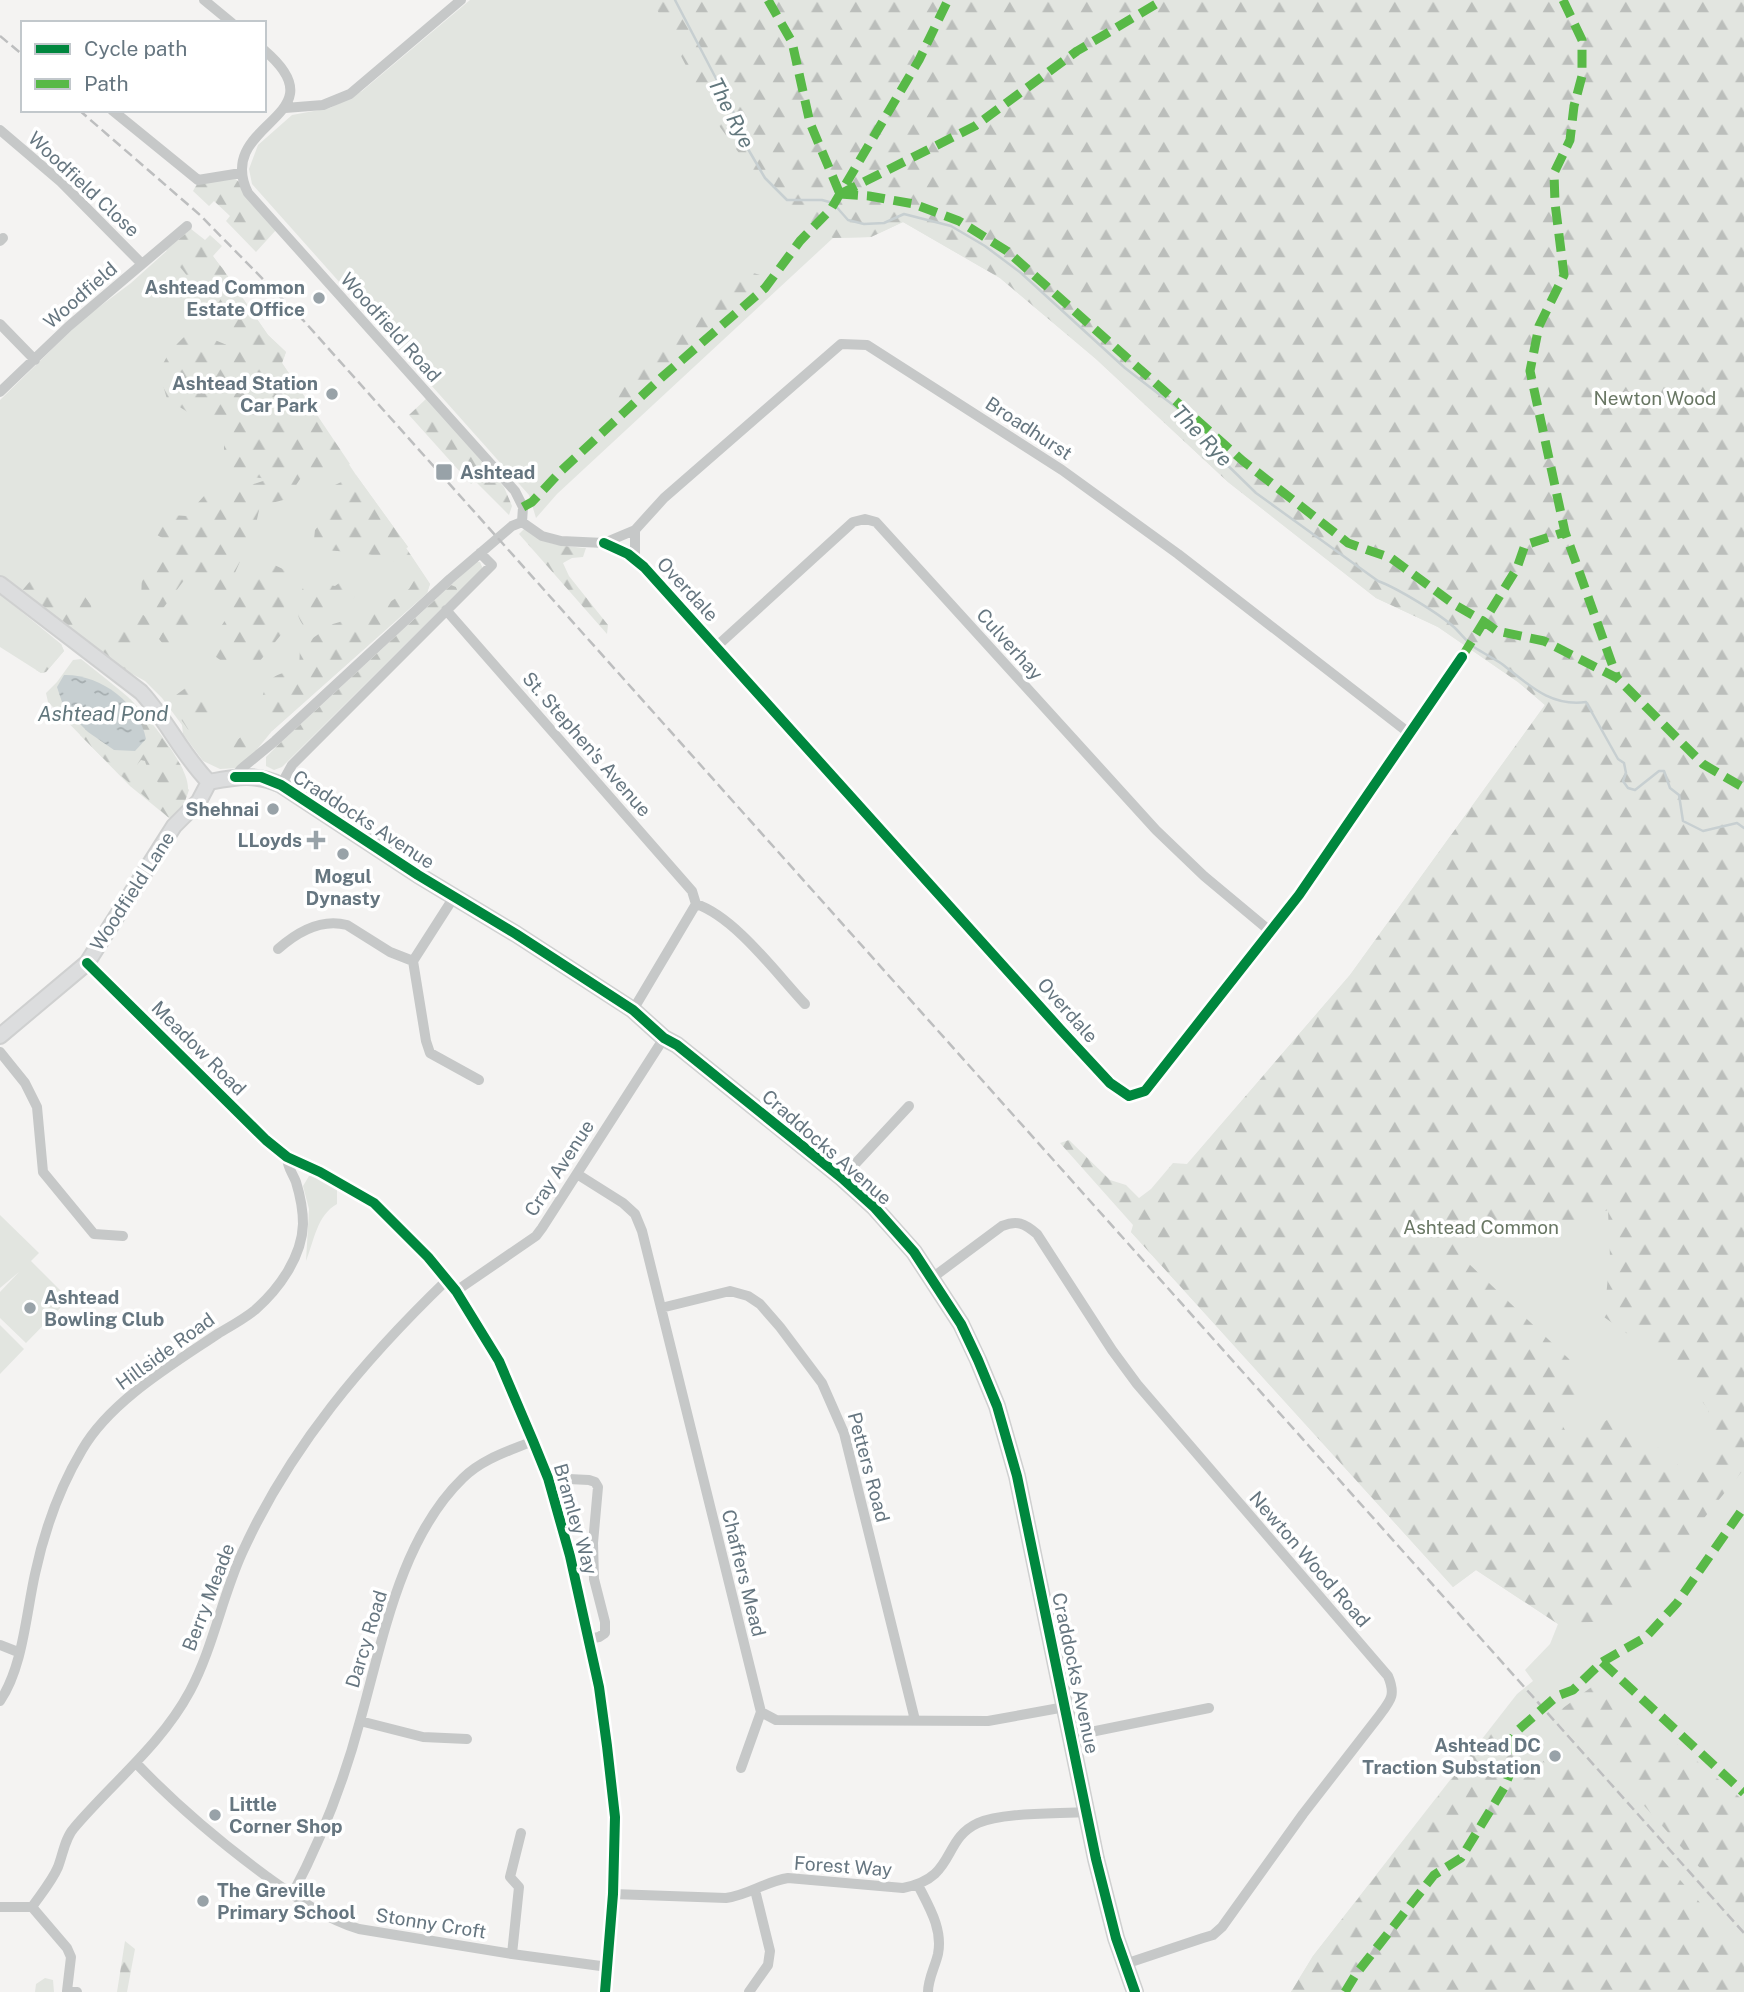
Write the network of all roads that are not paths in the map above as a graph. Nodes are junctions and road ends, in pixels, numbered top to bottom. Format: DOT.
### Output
graph roads {
  1 [pos="204,0"];
  2 [pos="461,0"];
  3 [pos="230,21"];
  4 [pos="266,52"];
  5 [pos="285,108"];
  6 [pos="114,112"];
  7 [pos="0,130"];
  8 [pos="241,173"];
  9 [pos="187,226"];
  10 [pos="142,264"];
  11 [pos="0,324"];
  12 [pos="34,360"];
  13 [pos="0,392"];
  14 [pos="522,522"];
  15 [pos="635,530"];
  16 [pos="604,543"];
  17 [pos="480,552"];
  18 [pos="635,558"];
  19 [pos="0,584"];
  20 [pos="446,610"];
  21 [pos="717,646"];
  22 [pos="1462,657"];
  23 [pos="1409,733"];
  24 [pos="263,751"];
  25 [pos="235,777"];
  26 [pos="261,777"];
  27 [pos="209,782"];
  28 [pos="281,785"];
  29 [pos="454,897"];
  30 [pos="696,904"];
  31 [pos="1270,932"];
  32 [pos="278,949"];
  33 [pos="413,961"];
  34 [pos="87,963"];
  35 [pos="805,1004"];
  36 [pos="632,1010"];
  37 [pos="0,1036"];
  38 [pos="664,1038"];
  39 [pos="0,1052"];
  40 [pos="479,1080"];
  41 [pos="909,1106"];
  42 [pos="287,1157"];
  43 [pos="578,1174"];
  44 [pos="842,1178"];
  45 [pos="123,1236"];
  46 [pos="932,1278"];
  47 [pos="447,1280"];
  48 [pos="456,1291"];
  49 [pos="661,1308"];
  50 [pos="533,1441"];
  51 [pos="548,1478"];
  52 [pos="588,1639"];
  53 [pos="0,1645"];
  54 [pos="18,1652"];
  55 [pos="0,1701"];
  56 [pos="1065,1707"];
  57 [pos="1209,1708"];
  58 [pos="761,1712"];
  59 [pos="915,1720"];
  60 [pos="360,1721"];
  61 [pos="1071,1736"];
  62 [pos="467,1739"];
  63 [pos="136,1763"];
  64 [pos="741,1768"];
  65 [pos="1086,1812"];
  66 [pos="521,1833"];
  67 [pos="918,1885"];
  68 [pos="755,1890"];
  69 [pos="613,1894"];
  70 [pos="292,1895"];
  71 [pos="0,1907"];
  72 [pos="32,1907"];
  73 [pos="512,1954"];
  74 [pos="1125,1964"];
  75 [pos="608,1967"];
  76 [pos="77,1992"];
  77 [pos="605,1992"];
  78 [pos="749,1992"];
  79 [pos="928,1992"];
  80 [pos="1135,1992"];
  1 -- 3 [label="street"];
  2 -- 5 [label="street"];
  4 -- 5 [label="street"];
  5 -- 8 [label="street"];
  6 -- 8 [label="street"];
  7 -- 10 [label="street, Woodfield Close"];
  8 -- 14 [label="street, Woodfield Road"];
  9 -- 10 [label="street, Woodfield"];
  10 -- 12 [label="street, Woodfield"];
  11 -- 12 [label="street"];
  12 -- 13 [label="street, Woodfield"];
  14 -- 16 [label="street, Broadhurst"];
  14 -- 17 [label="street"];
  15 -- 16 [label="street, Broadhurst"];
  15 -- 18 [label="street"];
  15 -- 23 [label="street, Broadhurst"];
  16 -- 18 [label="street, Overdale"];
  17 -- 20 [label="street"];
  17 -- 24 [label="street"];
  18 -- 21 [label="street, Overdale"];
  19 -- 27 [label="street"];
  20 -- 28 [label="street"];
  20 -- 30 [label="street, St. Stephen's Avenue"];
  21 -- 31 [label="street, Culverhay"];
  21 -- 31 [label="street, Overdale"];
  22 -- 23 [label="street, Overdale"];
  23 -- 31 [label="street, Overdale"];
  24 -- 25 [label="street"];
  24 -- 26 [label="street"];
  25 -- 26 [label="street, Craddocks Avenue"];
  25 -- 27 [label="street"];
  26 -- 28 [label="street, Craddocks Avenue"];
  27 -- 34 [label="street, Woodfield Lane"];
  28 -- 29 [label="street, Craddocks Avenue"];
  29 -- 33 [label="street"];
  29 -- 36 [label="street, Craddocks Avenue"];
  30 -- 35 [label="street, St. Stephen's Avenue"];
  30 -- 36 [label="street"];
  32 -- 33 [label="street"];
  33 -- 40 [label="street"];
  34 -- 37 [label="street, Woodfield Lane"];
  34 -- 42 [label="street, Meadow Road"];
  36 -- 38 [label="street, Craddocks Avenue"];
  38 -- 43 [label="street, Cray Avenue"];
  38 -- 44 [label="street, Craddocks Avenue"];
  39 -- 45 [label="street"];
  41 -- 44 [label="street"];
  42 -- 47 [label="street, Bramley Way"];
  42 -- 54 [label="street, Hillside Road"];
  43 -- 48 [label="street, Cray Avenue"];
  43 -- 49 [label="street, Chaffers Mead"];
  44 -- 46 [label="street, Craddocks Avenue"];
  46 -- 56 [label="street, Craddocks Avenue"];
  46 -- 74 [label="street, Newton Wood Road"];
  47 -- 48 [label="street, Bramley Way"];
  47 -- 63 [label="street, Berry Meade"];
  48 -- 50 [label="street, Bramley Way"];
  49 -- 58 [label="street, Chaffers Mead"];
  49 -- 59 [label="street, Petters Road"];
  50 -- 51 [label="street, Bramley Way"];
  50 -- 60 [label="street, Darcy Road"];
  51 -- 52 [label="street, Bramley Way"];
  51 -- 52 [label="street, Bramley Way"];
  52 -- 69 [label="street, Bramley Way"];
  53 -- 54 [label="street"];
  54 -- 55 [label="street, Hillside Road"];
  56 -- 59 [label="street"];
  56 -- 61 [label="street, Craddocks Avenue"];
  57 -- 61 [label="street"];
  58 -- 59 [label="street"];
  58 -- 64 [label="street"];
  60 -- 62 [label="street"];
  60 -- 70 [label="street, Darcy Road"];
  61 -- 65 [label="street, Craddocks Avenue"];
  63 -- 70 [label="street, Stonny Croft"];
  63 -- 72 [label="street, Berry Meade"];
  65 -- 67 [label="street, Forest Way"];
  65 -- 74 [label="street, Craddocks Avenue"];
  66 -- 73 [label="street"];
  67 -- 68 [label="street, Forest Way"];
  67 -- 79 [label="street"];
  68 -- 69 [label="street, Forest Way"];
  68 -- 78 [label="street"];
  69 -- 75 [label="street, Bramley Way"];
  70 -- 73 [label="street, Stonny Croft"];
  71 -- 72 [label="street"];
  72 -- 76 [label="street"];
  73 -- 75 [label="street, Stonny Croft"];
  74 -- 80 [label="street, Craddocks Avenue"];
  75 -- 77 [label="street, Bramley Way"];
}
